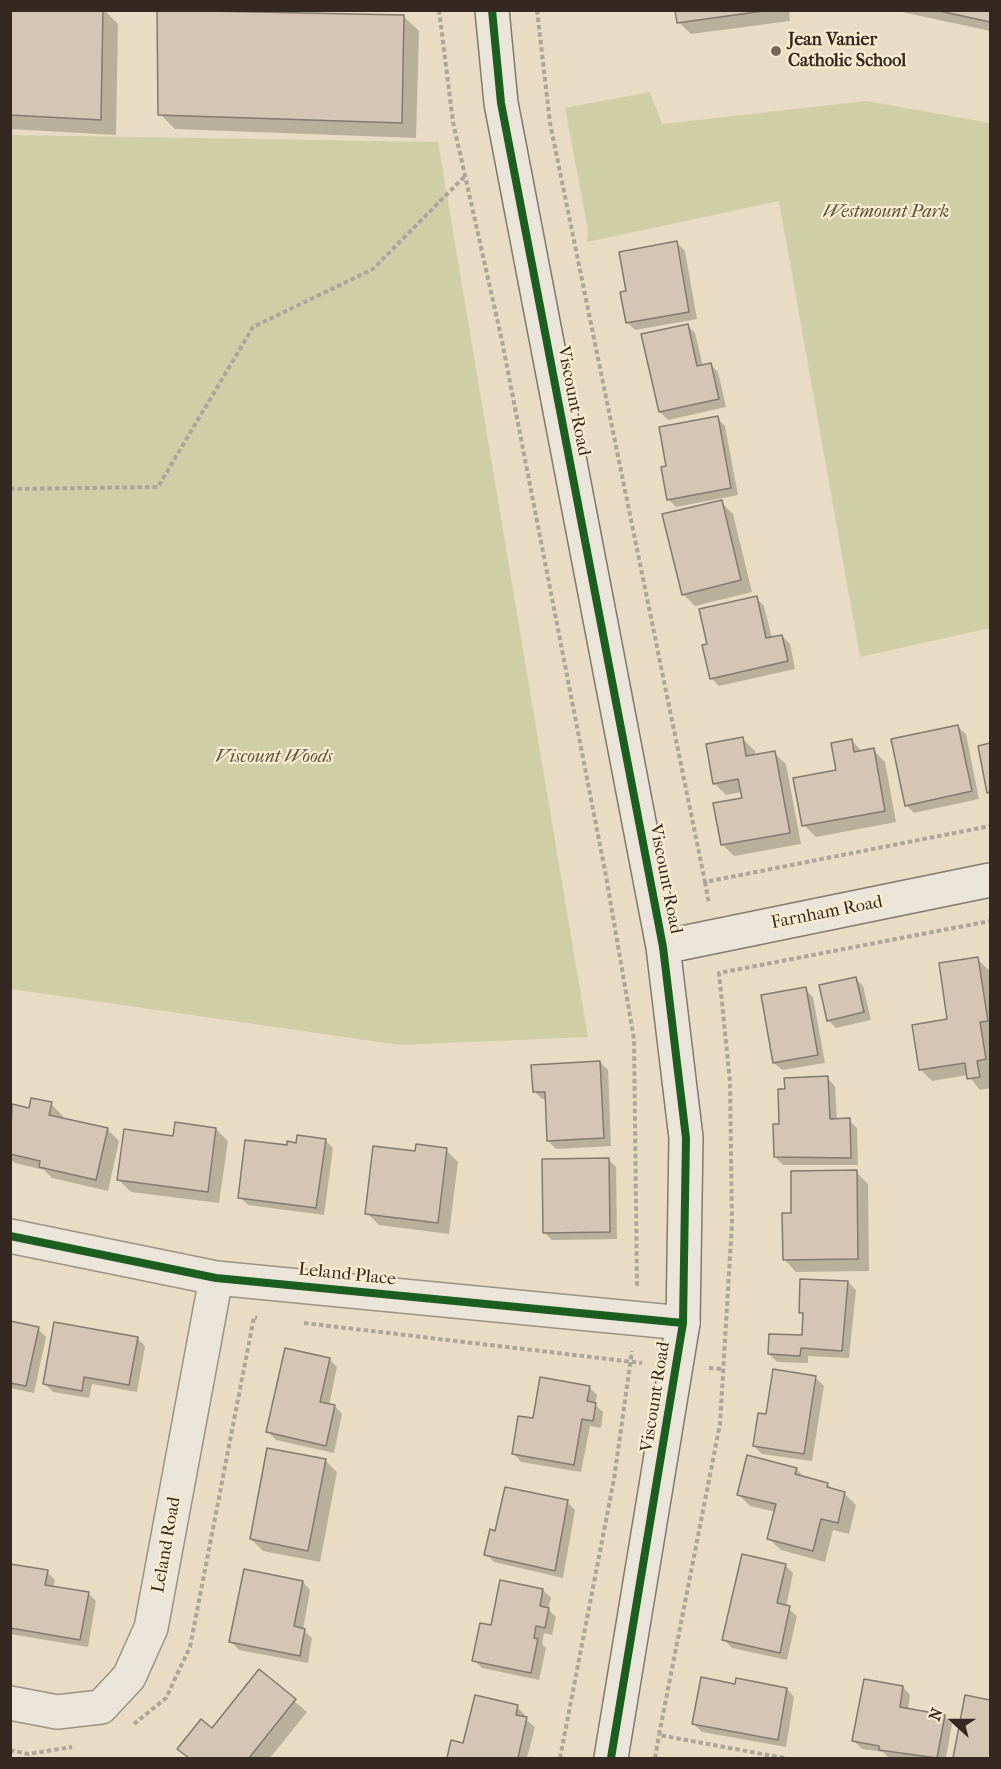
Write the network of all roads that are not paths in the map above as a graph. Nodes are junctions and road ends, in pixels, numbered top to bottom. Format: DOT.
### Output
graph roads {
  1 [pos="492,10"];
  2 [pos="990,880"];
  3 [pos="663,947"];
  4 [pos="10,1236"];
  5 [pos="216,1278"];
  6 [pos="683,1323"];
  7 [pos="10,1703"];
  8 [pos="611,1758"];
  1 -- 3 [label="street, Viscount Road"];
  2 -- 3 [label="street, Farnham Road"];
  3 -- 6 [label="street, Viscount Road"];
  4 -- 5 [label="street, Leland Place"];
  5 -- 6 [label="street, Leland Place"];
  5 -- 7 [label="street, Leland Road"];
  6 -- 8 [label="street, Viscount Road"];
}
